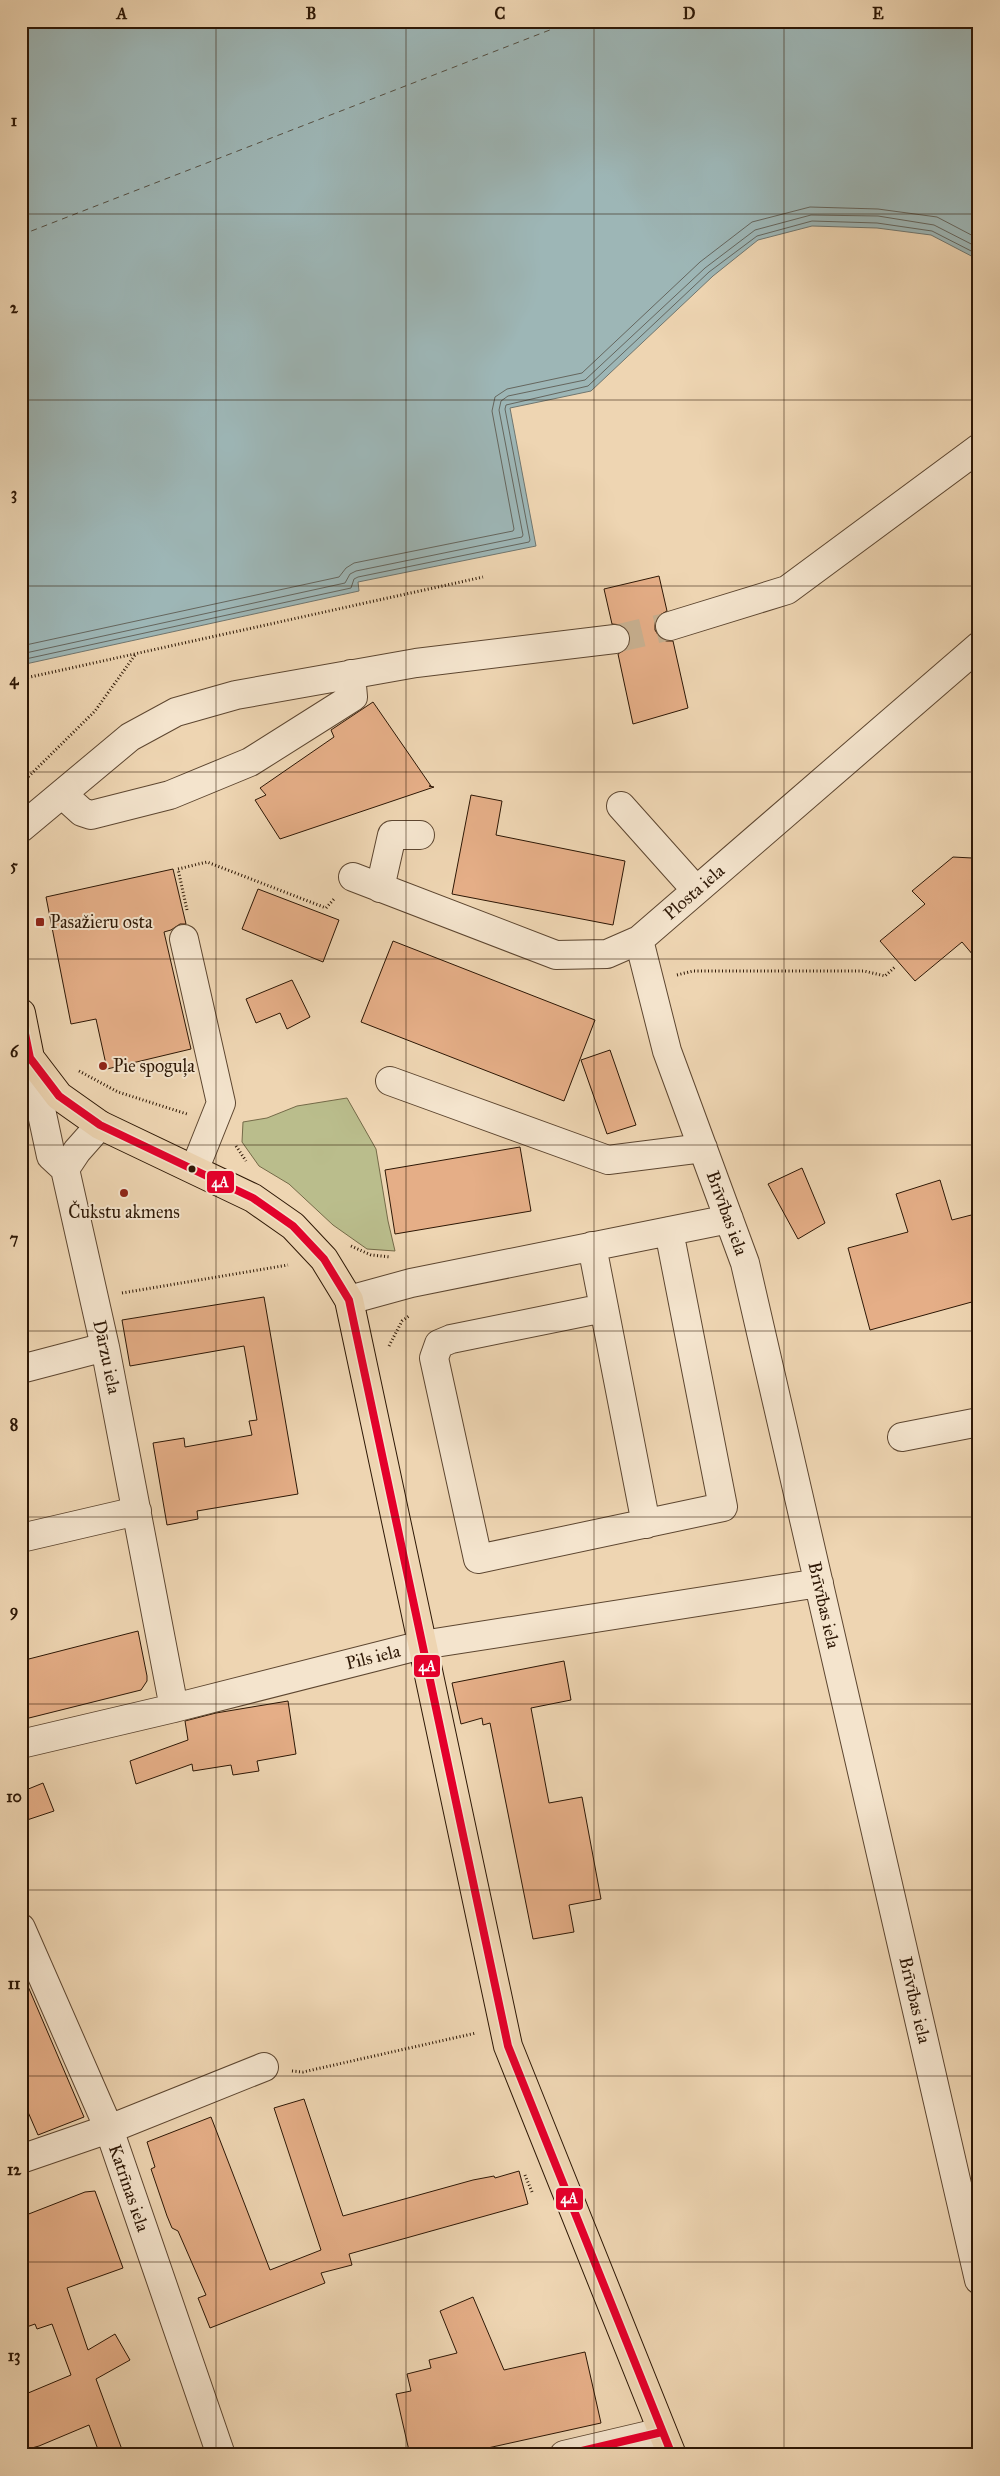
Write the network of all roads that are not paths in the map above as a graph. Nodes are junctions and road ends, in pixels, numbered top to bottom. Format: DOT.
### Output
graph roads {
  1 [pos="979,448"];
  2 [pos="670,626"];
  3 [pos="615,639"];
  4 [pos="979,646"];
  5 [pos="351,674"];
  6 [pos="62,794"];
  7 [pos="621,806"];
  8 [pos="21,828"];
  9 [pos="420,834"];
  10 [pos="353,877"];
  11 [pos="380,888"];
  12 [pos="696,890"];
  13 [pos="184,939"];
  14 [pos="639,940"];
  15 [pos="21,1013"];
  16 [pos="30,1058"];
  17 [pos="390,1081"];
  18 [pos="100,1125"];
  19 [pos="703,1148"];
  20 [pos="65,1168"];
  21 [pos="195,1168"];
  22 [pos="729,1219"];
  23 [pos="669,1231"];
  24 [pos="592,1246"];
  25 [pos="350,1300"];
  26 [pos="604,1308"];
  27 [pos="105,1347"];
  28 [pos="21,1369"];
  29 [pos="979,1422"];
  30 [pos="902,1437"];
  31 [pos="137,1511"];
  32 [pos="646,1524"];
  33 [pos="21,1538"];
  34 [pos="819,1583"];
  35 [pos="422,1645"];
  36 [pos="174,1708"];
  37 [pos="21,1744"];
  38 [pos="21,1928"];
  39 [pos="264,2067"];
  40 [pos="109,2129"];
  41 [pos="21,2159"];
  42 [pos="979,2280"];
  43 [pos="667,2443"];
  44 [pos="221,2455"];
  45 [pos="564,2455"];
  1 -- 2 [label="street"];
  3 -- 5 [label="street"];
  4 -- 12 [label="street, Plosta iela"];
  5 -- 6 [label="street"];
  5 -- 6 [label="street"];
  6 -- 8 [label="street"];
  7 -- 12 [label="street"];
  9 -- 11 [label="street"];
  10 -- 11 [label="street, Plosta iela"];
  11 -- 14 [label="street, Plosta iela"];
  12 -- 14 [label="street, Plosta iela"];
  13 -- 21 [label="street"];
  14 -- 19 [label="street, Brīvības iela"];
  15 -- 16 [label="main road, Dārzu iela"];
  16 -- 18 [label="main road"];
  16 -- 20 [label="street, Dārzu iela"];
  17 -- 19 [label="street"];
  18 -- 20 [label="street"];
  18 -- 21 [label="main road"];
  19 -- 22 [label="street, Brīvības iela"];
  20 -- 27 [label="street, Dārzu iela"];
  21 -- 25 [label="main road"];
  22 -- 23 [label="street"];
  22 -- 34 [label="street, Brīvības iela"];
  23 -- 24 [label="street"];
  23 -- 32 [label="street"];
  24 -- 25 [label="street"];
  24 -- 26 [label="street"];
  25 -- 35 [label="main road"];
  26 -- 32 [label="street"];
  26 -- 32 [label="street"];
  27 -- 28 [label="street"];
  27 -- 31 [label="street, Dārzu iela"];
  29 -- 30 [label="street"];
  31 -- 33 [label="street"];
  31 -- 36 [label="street, Dārzu iela"];
  34 -- 35 [label="street, Pils iela"];
  34 -- 42 [label="street, Brīvības iela"];
  35 -- 36 [label="street, Pils iela"];
  35 -- 43 [label="main road"];
  36 -- 37 [label="street, Pils iela"];
  38 -- 40 [label="street, Katrīnas iela"];
  39 -- 40 [label="street"];
  40 -- 41 [label="street"];
  40 -- 44 [label="street, Katrīnas iela"];
  43 -- 45 [label="street"];
}
